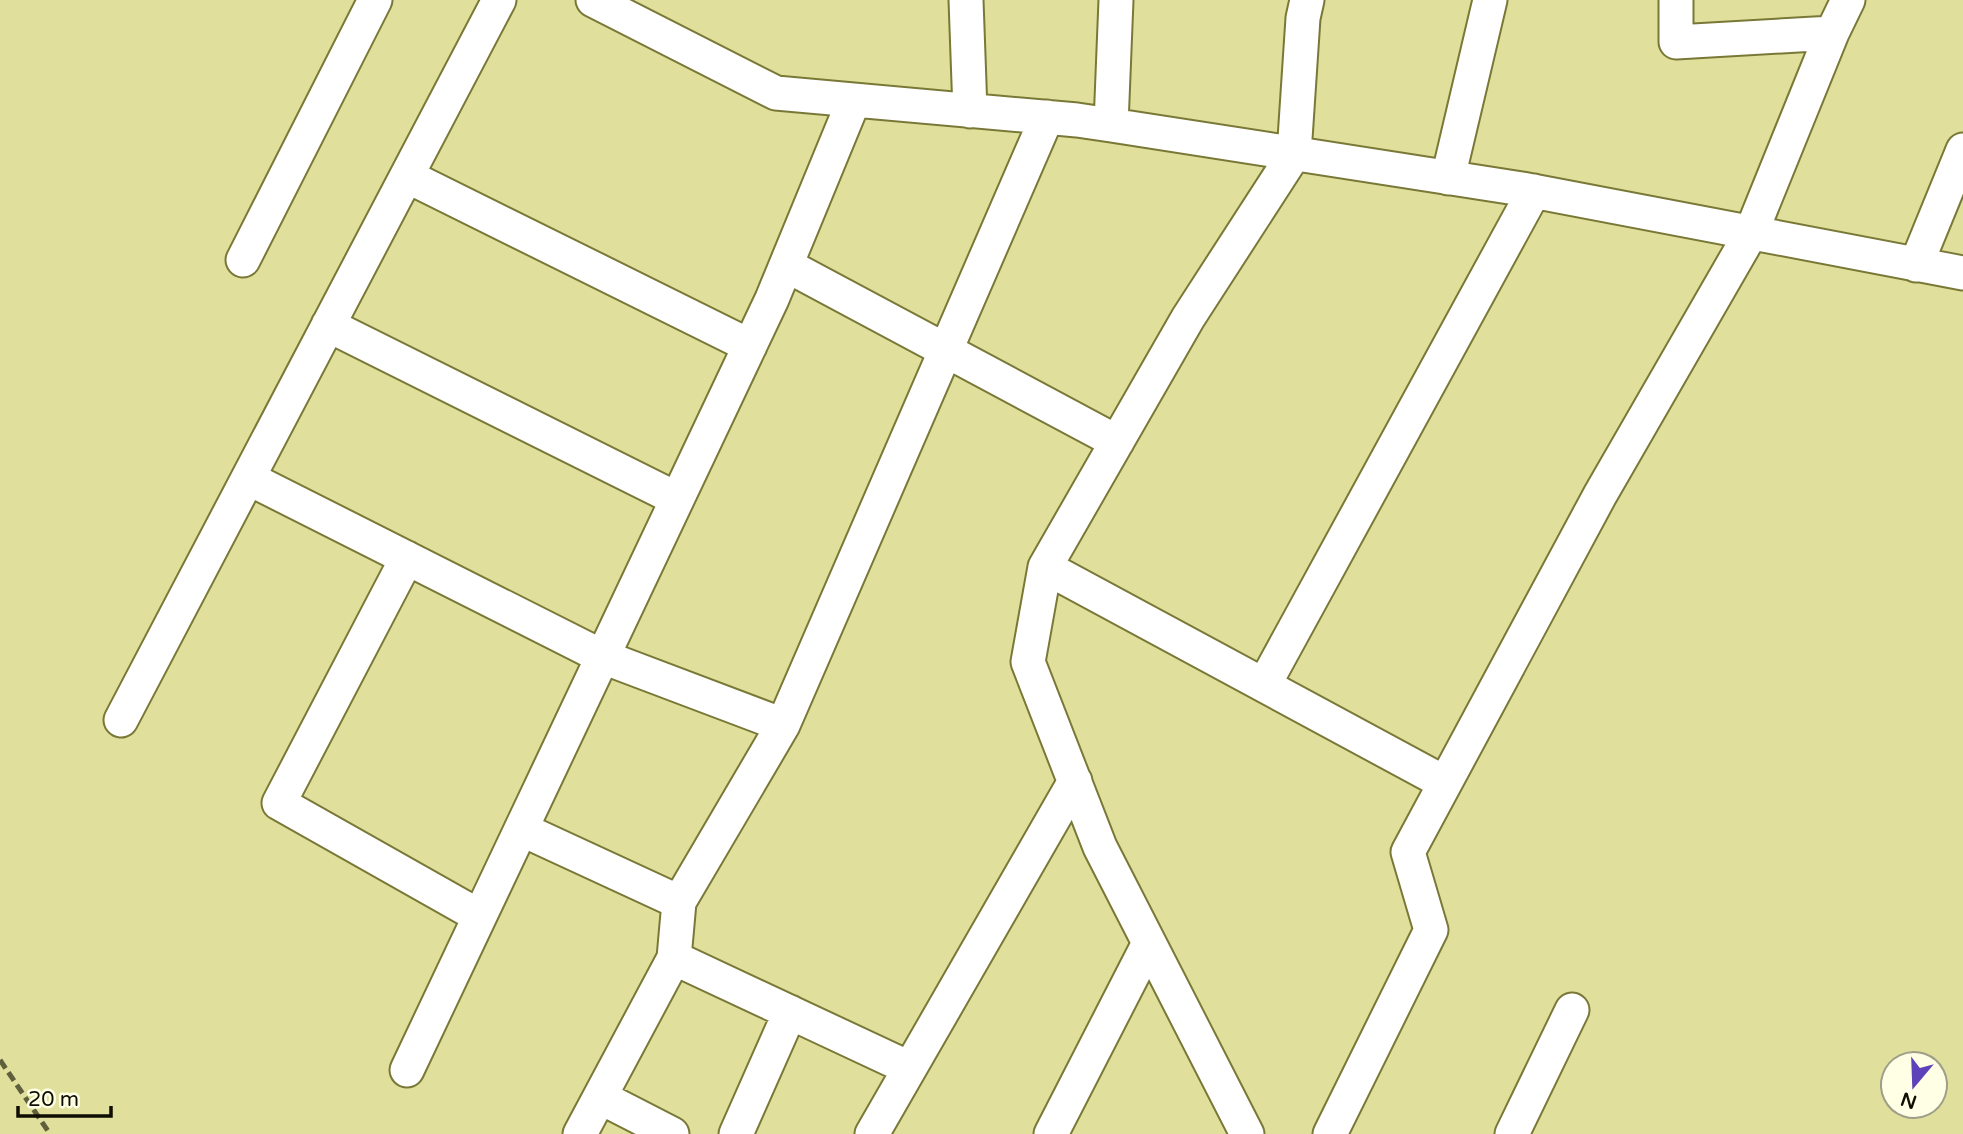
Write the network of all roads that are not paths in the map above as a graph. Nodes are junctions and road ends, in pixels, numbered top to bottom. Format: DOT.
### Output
graph roads {
  1 [pos="375,0"];
  2 [pos="499,0"];
  3 [pos="593,0"];
  4 [pos="967,0"];
  5 [pos="1116,0"];
  6 [pos="1307,0"];
  7 [pos="1490,0"];
  8 [pos="1676,0"];
  9 [pos="1848,0"];
  10 [pos="1832,33"];
  11 [pos="854,100"];
  12 [pos="970,111"];
  13 [pos="1047,117"];
  14 [pos="1111,125"];
  15 [pos="1963,150"];
  16 [pos="1294,154"];
  17 [pos="407,176"];
  18 [pos="1448,178"];
  19 [pos="1534,191"];
  20 [pos="1751,233"];
  21 [pos="243,260"];
  22 [pos="786,265"];
  23 [pos="1916,265"];
  24 [pos="1963,274"];
  25 [pos="328,326"];
  26 [pos="750,346"];
  27 [pos="946,350"];
  28 [pos="1117,442"];
  29 [pos="248,478"];
  30 [pos="677,499"];
  31 [pos="407,558"];
  32 [pos="1045,567"];
  33 [pos="603,657"];
  34 [pos="1264,685"];
  35 [pos="121,720"];
  36 [pos="783,725"];
  37 [pos="1074,781"];
  38 [pos="1445,783"];
  39 [pos="521,828"];
  40 [pos="679,902"];
  41 [pos="480,916"];
  42 [pos="1149,943"];
  43 [pos="674,958"];
  44 [pos="1572,1010"];
  45 [pos="790,1012"];
  46 [pos="909,1068"];
  47 [pos="407,1070"];
  48 [pos="600,1097"];
  49 [pos="580,1134"];
  50 [pos="672,1134"];
  51 [pos="736,1134"];
  52 [pos="872,1134"];
  53 [pos="1051,1134"];
  54 [pos="1247,1134"];
  55 [pos="1330,1134"];
  56 [pos="1512,1134"];
  1 -- 21 [label="street"];
  2 -- 17 [label="street"];
  3 -- 11 [label="street"];
  4 -- 12 [label="street"];
  5 -- 14 [label="street"];
  6 -- 16 [label="street"];
  7 -- 18 [label="street"];
  8 -- 10 [label="street"];
  9 -- 10 [label="street"];
  10 -- 20 [label="street"];
  11 -- 12 [label="street"];
  11 -- 22 [label="street"];
  12 -- 13 [label="street"];
  13 -- 14 [label="street"];
  13 -- 27 [label="street"];
  14 -- 16 [label="street"];
  15 -- 23 [label="street"];
  16 -- 18 [label="street"];
  16 -- 28 [label="street"];
  17 -- 25 [label="street"];
  17 -- 26 [label="street"];
  18 -- 19 [label="street"];
  19 -- 20 [label="street"];
  19 -- 34 [label="street"];
  20 -- 23 [label="street"];
  20 -- 38 [label="street"];
  22 -- 26 [label="street"];
  22 -- 27 [label="street"];
  23 -- 24 [label="street"];
  25 -- 29 [label="street"];
  25 -- 30 [label="street"];
  26 -- 30 [label="street"];
  27 -- 28 [label="street"];
  27 -- 36 [label="street"];
  28 -- 32 [label="street"];
  29 -- 31 [label="street"];
  29 -- 35 [label="street"];
  30 -- 33 [label="street"];
  31 -- 33 [label="street"];
  31 -- 41 [label="street"];
  32 -- 34 [label="street"];
  32 -- 37 [label="street"];
  33 -- 36 [label="street"];
  33 -- 39 [label="street"];
  34 -- 38 [label="street"];
  36 -- 40 [label="street"];
  37 -- 42 [label="street"];
  37 -- 46 [label="street"];
  38 -- 55 [label="street"];
  39 -- 40 [label="street"];
  39 -- 41 [label="street"];
  40 -- 43 [label="street"];
  41 -- 47 [label="street"];
  42 -- 53 [label="street"];
  42 -- 54 [label="street"];
  43 -- 45 [label="street"];
  43 -- 48 [label="street"];
  44 -- 56 [label="street"];
  45 -- 46 [label="street"];
  45 -- 51 [label="street"];
  46 -- 52 [label="street"];
  48 -- 49 [label="street"];
  48 -- 50 [label="street"];
}
